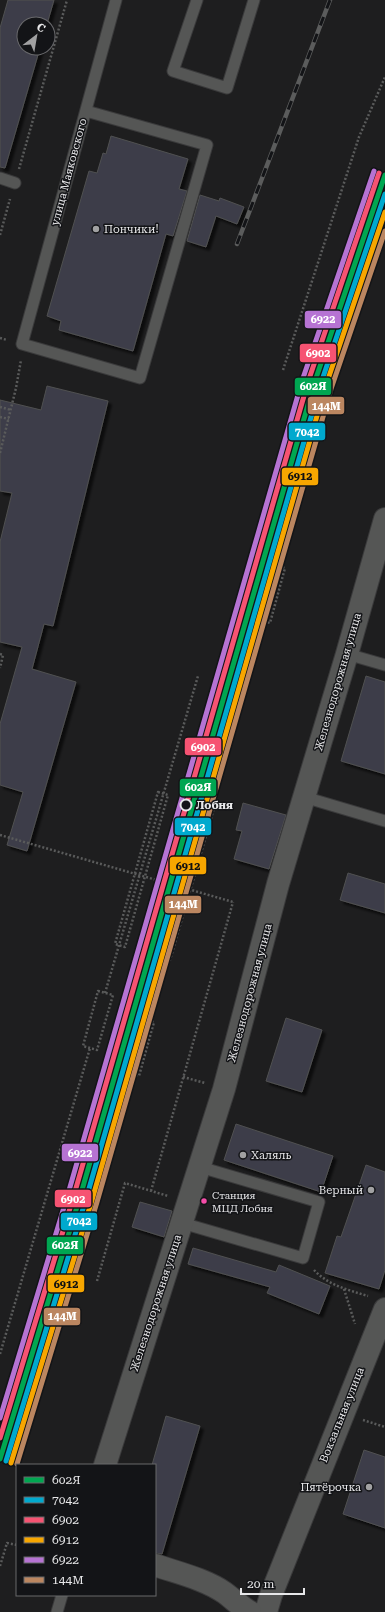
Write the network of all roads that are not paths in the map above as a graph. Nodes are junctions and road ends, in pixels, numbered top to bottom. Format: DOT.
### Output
graph roads {
  1 [pos="116,0"];
  2 [pos="197,0"];
  3 [pos="254,0"];
  4 [pos="86,111"];
  5 [pos="0,178"];
  6 [pos="15,182"];
  7 [pos="385,519"];
  8 [pos="347,654"];
  9 [pos="385,665"];
  10 [pos="304,797"];
  11 [pos="385,822"];
  12 [pos="200,1167"];
  13 [pos="182,1223"];
  14 [pos="378,1303"];
  15 [pos="105,1464"];
  16 [pos="156,1565"];
  17 [pos="62,1596"];
  18 [pos="57,1612"];
  19 [pos="250,1612"];
  20 [pos="266,1612"];
  1 -- 4 [label="lane, улица Маяковского"];
  2 -- 3 [label="lane"];
  4 -- 4 [label="lane, улица Маяковского"];
  5 -- 6 [label="lane"];
  7 -- 8 [label="street, Железнодорожная улица"];
  8 -- 9 [label="lane"];
  8 -- 10 [label="street, Железнодорожная улица"];
  10 -- 11 [label="lane"];
  10 -- 12 [label="street, Железнодорожная улица"];
  12 -- 13 [label="street, Железнодорожная улица"];
  12 -- 13 [label="lane"];
  13 -- 15 [label="street, Железнодорожная улица"];
  14 -- 20 [label="street, Вокзальная улица"];
  16 -- 19 [label="street"];
  17 -- 18 [label="lane"];
}
